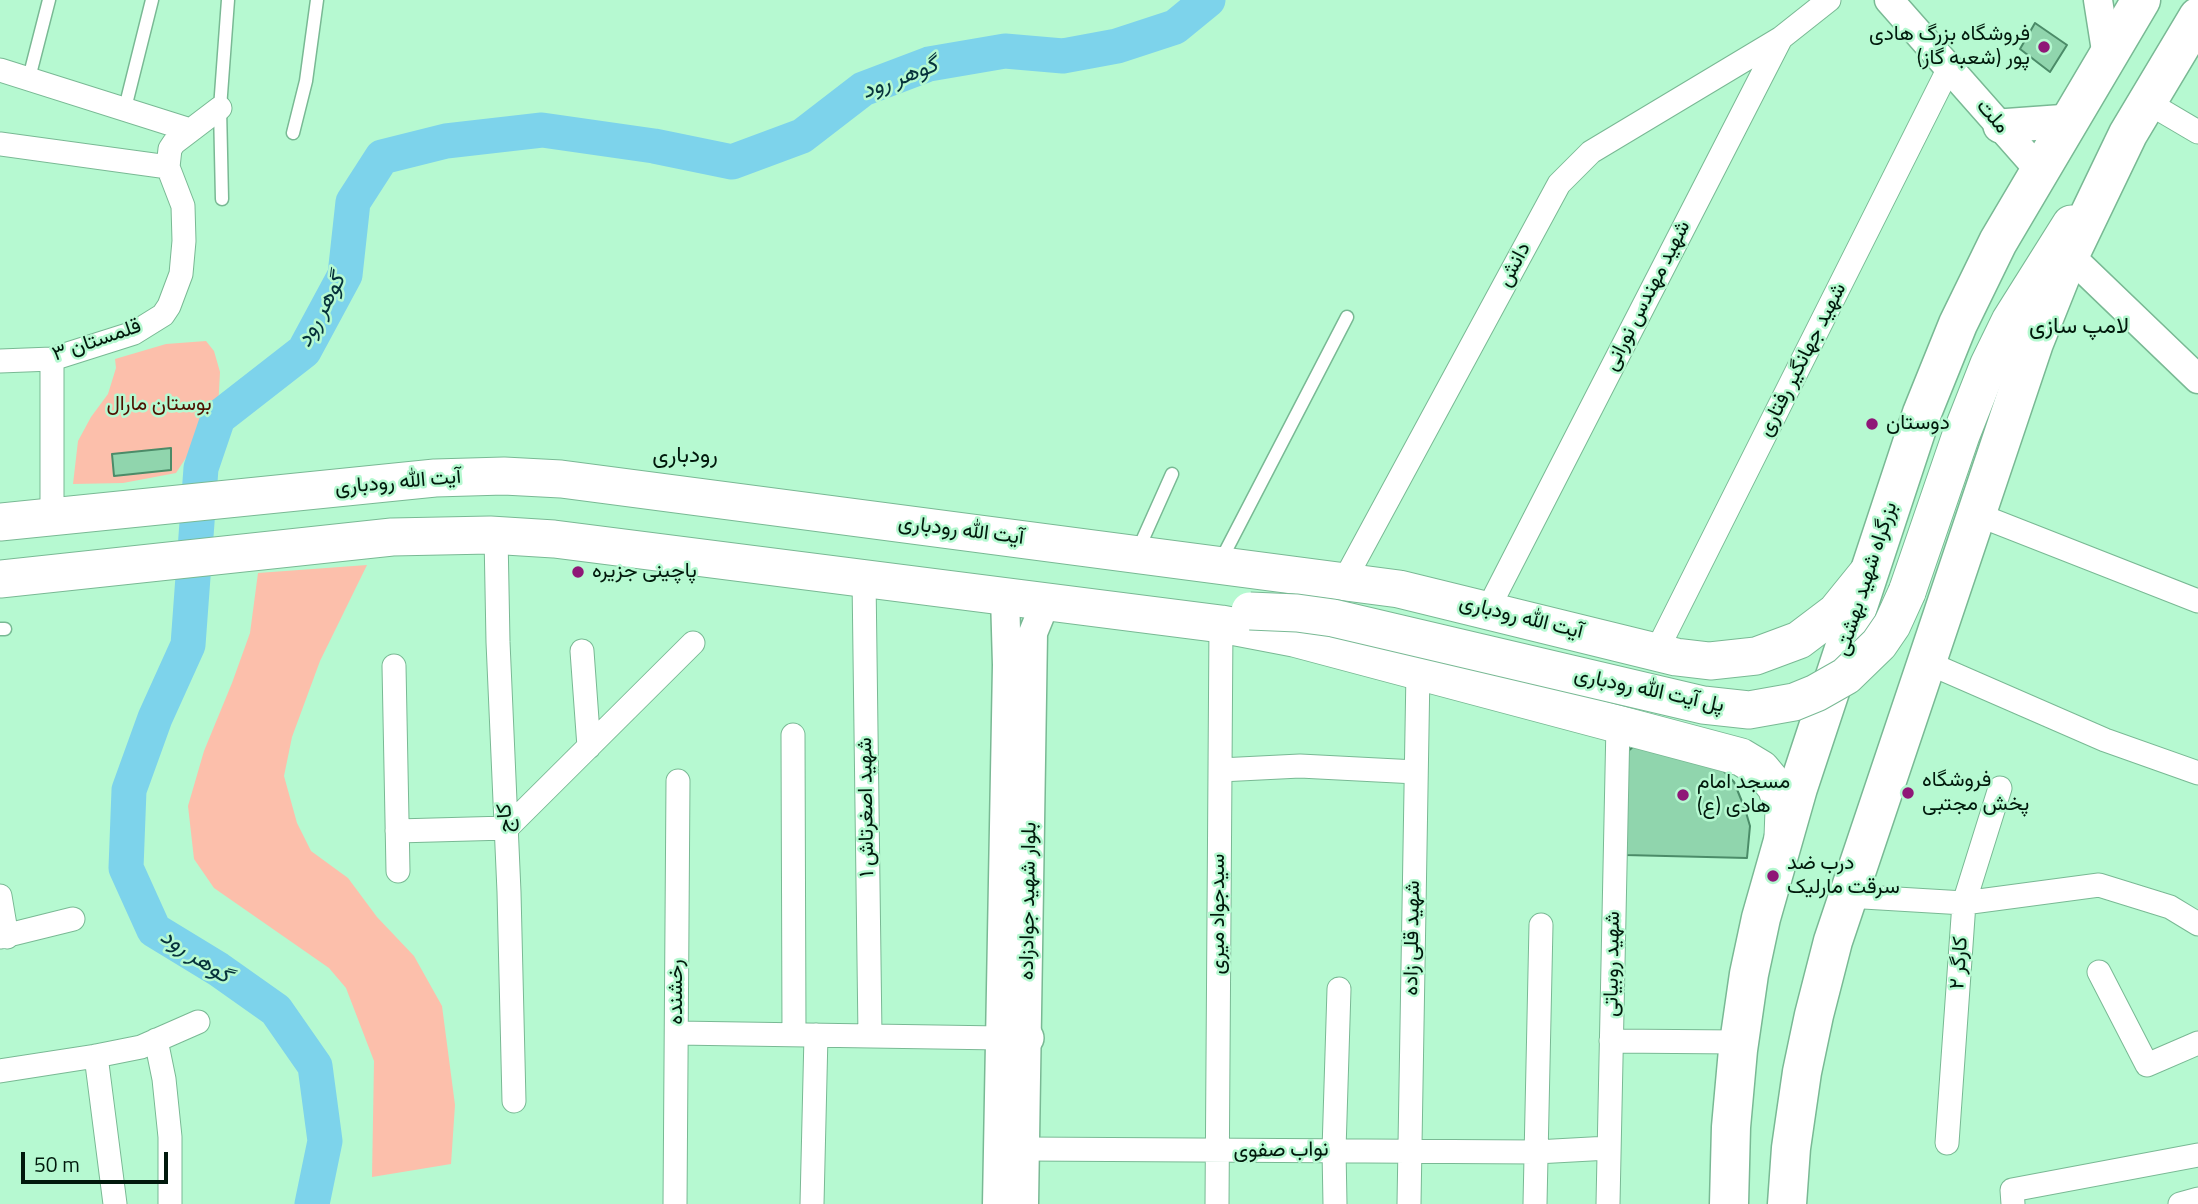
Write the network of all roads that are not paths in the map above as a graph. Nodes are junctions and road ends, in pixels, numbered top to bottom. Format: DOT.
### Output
graph roads {
  1 [pos="49,0"];
  2 [pos="152,0"];
  3 [pos="228,0"];
  4 [pos="317,0"];
  5 [pos="1829,0"];
  6 [pos="1889,0"];
  7 [pos="2098,0"];
  8 [pos="2141,0"];
  9 [pos="2198,17"];
  10 [pos="1781,38"];
  11 [pos="2107,57"];
  12 [pos="1949,68"];
  13 [pos="0,70"];
  14 [pos="29,78"];
  15 [pos="2147,102"];
  16 [pos="125,108"];
  17 [pos="220,108"];
  18 [pos="2070,121"];
  19 [pos="2000,126"];
  20 [pos="190,130"];
  21 [pos="2198,132"];
  22 [pos="293,133"];
  23 [pos="2128,134"];
  24 [pos="0,144"];
  25 [pos="168,167"];
  26 [pos="2040,171"];
  27 [pos="222,199"];
  28 [pos="2070,257"];
  29 [pos="1347,317"];
  30 [pos="52,359"];
  31 [pos="0,361"];
  32 [pos="2198,379"];
  33 [pos="1172,474"];
  34 [pos="52,502"];
  35 [pos="1976,514"];
  36 [pos="0,522"];
  37 [pos="496,535"];
  38 [pos="1136,553"];
  39 [pos="1874,559"];
  40 [pos="1219,564"];
  41 [pos="864,578"];
  42 [pos="0,579"];
  43 [pos="1344,581"];
  44 [pos="2198,601"];
  45 [pos="1488,609"];
  46 [pos="1005,613"];
  47 [pos="1040,617"];
  48 [pos="1235,617"];
  49 [pos="693,643"];
  50 [pos="582,650"];
  51 [pos="1664,654"];
  52 [pos="1926,662"];
  53 [pos="394,666"];
  54 [pos="1418,671"];
  55 [pos="1624,726"];
  56 [pos="793,735"];
  57 [pos="589,747"];
  58 [pos="1220,770"];
  59 [pos="1416,772"];
  60 [pos="2198,774"];
  61 [pos="678,781"];
  62 [pos="2000,788"];
  63 [pos="507,828"];
  64 [pos="397,831"];
  65 [pos="1783,838"];
  66 [pos="398,871"];
  67 [pos="0,896"];
  68 [pos="1847,897"];
  69 [pos="1964,903"];
  70 [pos="73,919"];
  71 [pos="2198,924"];
  72 [pos="1541,925"];
  73 [pos="4,937"];
  74 [pos="2099,972"];
  75 [pos="1339,989"];
  76 [pos="198,1022"];
  77 [pos="677,1033"];
  78 [pos="805,1035"];
  79 [pos="870,1036"];
  80 [pos="1014,1038"];
  81 [pos="156,1040"];
  82 [pos="1611,1041"];
  83 [pos="1739,1042"];
  84 [pos="2198,1043"];
  85 [pos="96,1056"];
  86 [pos="0,1071"];
  87 [pos="514,1101"];
  88 [pos="1947,1143"];
  89 [pos="1025,1149"];
  90 [pos="1609,1149"];
  91 [pos="1334,1150"];
  92 [pos="1410,1150"];
  93 [pos="1217,1151"];
  94 [pos="1536,1152"];
  95 [pos="2198,1155"];
  96 [pos="2198,1199"];
  97 [pos="115,1204"];
  98 [pos="170,1204"];
  99 [pos="675,1204"];
  100 [pos="812,1204"];
  101 [pos="997,1204"];
  102 [pos="1024,1204"];
  103 [pos="1217,1204"];
  104 [pos="1335,1204"];
  105 [pos="1409,1204"];
  106 [pos="1535,1204"];
  107 [pos="1608,1204"];
  108 [pos="1730,1204"];
  109 [pos="1787,1204"];
  110 [pos="2013,1204"];
  111 [pos="2179,1204"];
  1 -- 14 [label="lane"];
  2 -- 16 [label="lane"];
  3 -- 17 [label="lane"];
  4 -- 22 [label="lane"];
  5 -- 10 [label="street, شهید مهندس نورانی"];
  6 -- 12 [label="street, ملت"];
  7 -- 11 [label="street"];
  8 -- 11 [label="highway, بزرگراه شهید بهشتی"];
  9 -- 15 [label="highway"];
  10 -- 43 [label="street, دانش"];
  10 -- 45 [label="street, شهید مهندس نورانی"];
  11 -- 18 [label="highway, بزرگراه شهید بهشتی"];
  12 -- 19 [label="street, ملت"];
  12 -- 51 [label="street, شهید جهانگیر رفتاری"];
  13 -- 14 [label="street"];
  14 -- 16 [label="street"];
  15 -- 21 [label="street"];
  15 -- 23 [label="highway"];
  16 -- 20 [label="street"];
  17 -- 20 [label="street"];
  17 -- 27 [label="lane"];
  18 -- 19 [label="main road"];
  18 -- 26 [label="highway, بزرگراه شهید بهشتی"];
  19 -- 26 [label="street, ملت"];
  20 -- 25 [label="street"];
  23 -- 28 [label="highway"];
  23 -- 48 [label="main road, پل آیت الله رودباری, bridge"];
  24 -- 25 [label="street"];
  25 -- 30 [label="street, قلمستان ۳"];
  26 -- 39 [label="highway, بزرگراه شهید بهشتی"];
  28 -- 32 [label="street"];
  28 -- 35 [label="highway"];
  29 -- 40 [label="lane"];
  30 -- 31 [label="street, قلمستان ۳"];
  30 -- 34 [label="street"];
  33 -- 38 [label="lane"];
  35 -- 44 [label="street"];
  35 -- 52 [label="highway"];
  36 -- 38 [label="main road, آیت الله رودباری"];
  37 -- 41 [label="main road"];
  37 -- 42 [label="main road"];
  37 -- 63 [label="street, کاج"];
  38 -- 40 [label="main road, آیت الله رودباری"];
  39 -- 51 [label="main road, آیت الله رودباری"];
  39 -- 65 [label="highway, بزرگراه شهید بهشتی"];
  40 -- 43 [label="main road, آیت الله رودباری"];
  41 -- 46 [label="main road"];
  41 -- 79 [label="street, شهید اصغرتاش ۱"];
  43 -- 45 [label="main road, آیت الله رودباری"];
  45 -- 51 [label="main road, آیت الله رودباری"];
  46 -- 47 [label="main road"];
  46 -- 80 [label="street, بلوار شهید جوادزاده"];
  47 -- 48 [label="main road, پل آیت الله رودباری"];
  47 -- 80 [label="street, بلوار شهید جوادزاده"];
  48 -- 54 [label="main road"];
  48 -- 58 [label="street, سیدجواد میری"];
  49 -- 57 [label="street"];
  50 -- 57 [label="street"];
  51 -- 55 [label="main road"];
  52 -- 60 [label="street"];
  52 -- 68 [label="highway"];
  53 -- 64 [label="street"];
  54 -- 55 [label="main road"];
  54 -- 59 [label="street, شهید قلی زاده"];
  55 -- 65 [label="main road"];
  55 -- 82 [label="street, شهید روبیاتی"];
  56 -- 78 [label="street"];
  57 -- 63 [label="street"];
  58 -- 59 [label="street"];
  58 -- 93 [label="street, سیدجواد میری"];
  59 -- 92 [label="street, شهید قلی زاده"];
  61 -- 77 [label="street, رخشنده"];
  62 -- 69 [label="street, کارگر ۲"];
  63 -- 64 [label="street"];
  63 -- 87 [label="street, کاج"];
  64 -- 66 [label="street"];
  65 -- 83 [label="highway, بزرگراه شهید بهشتی"];
  67 -- 73 [label="street"];
  68 -- 69 [label="street"];
  68 -- 109 [label="highway"];
  69 -- 71 [label="street"];
  69 -- 88 [label="street, کارگر ۲"];
  70 -- 73 [label="street"];
  72 -- 94 [label="street"];
  74 -- 84 [label="street"];
  75 -- 91 [label="street"];
  76 -- 81 [label="street"];
  77 -- 78 [label="street"];
  77 -- 99 [label="street, رخشنده"];
  78 -- 79 [label="street"];
  78 -- 100 [label="street"];
  79 -- 80 [label="street"];
  80 -- 89 [label="street, بلوار شهید جوادزاده"];
  80 -- 101 [label="street"];
  81 -- 85 [label="street"];
  81 -- 98 [label="street"];
  82 -- 83 [label="street"];
  82 -- 90 [label="street, شهید روبیاتی"];
  83 -- 108 [label="highway, بزرگراه شهید بهشتی"];
  85 -- 86 [label="street"];
  85 -- 97 [label="street"];
  89 -- 93 [label="street, نواب صفوی"];
  89 -- 102 [label="street, بلوار شهید جوادزاده"];
  90 -- 94 [label="street, نواب صفوی"];
  90 -- 107 [label="street, شهید روبیاتی"];
  91 -- 92 [label="street, نواب صفوی"];
  91 -- 93 [label="street, نواب صفوی"];
  91 -- 104 [label="street"];
  92 -- 94 [label="street, نواب صفوی"];
  92 -- 105 [label="street, شهید قلی زاده"];
  93 -- 103 [label="street, سیدجواد میری"];
  94 -- 106 [label="street"];
  95 -- 110 [label="street"];
  96 -- 111 [label="street"];
}
